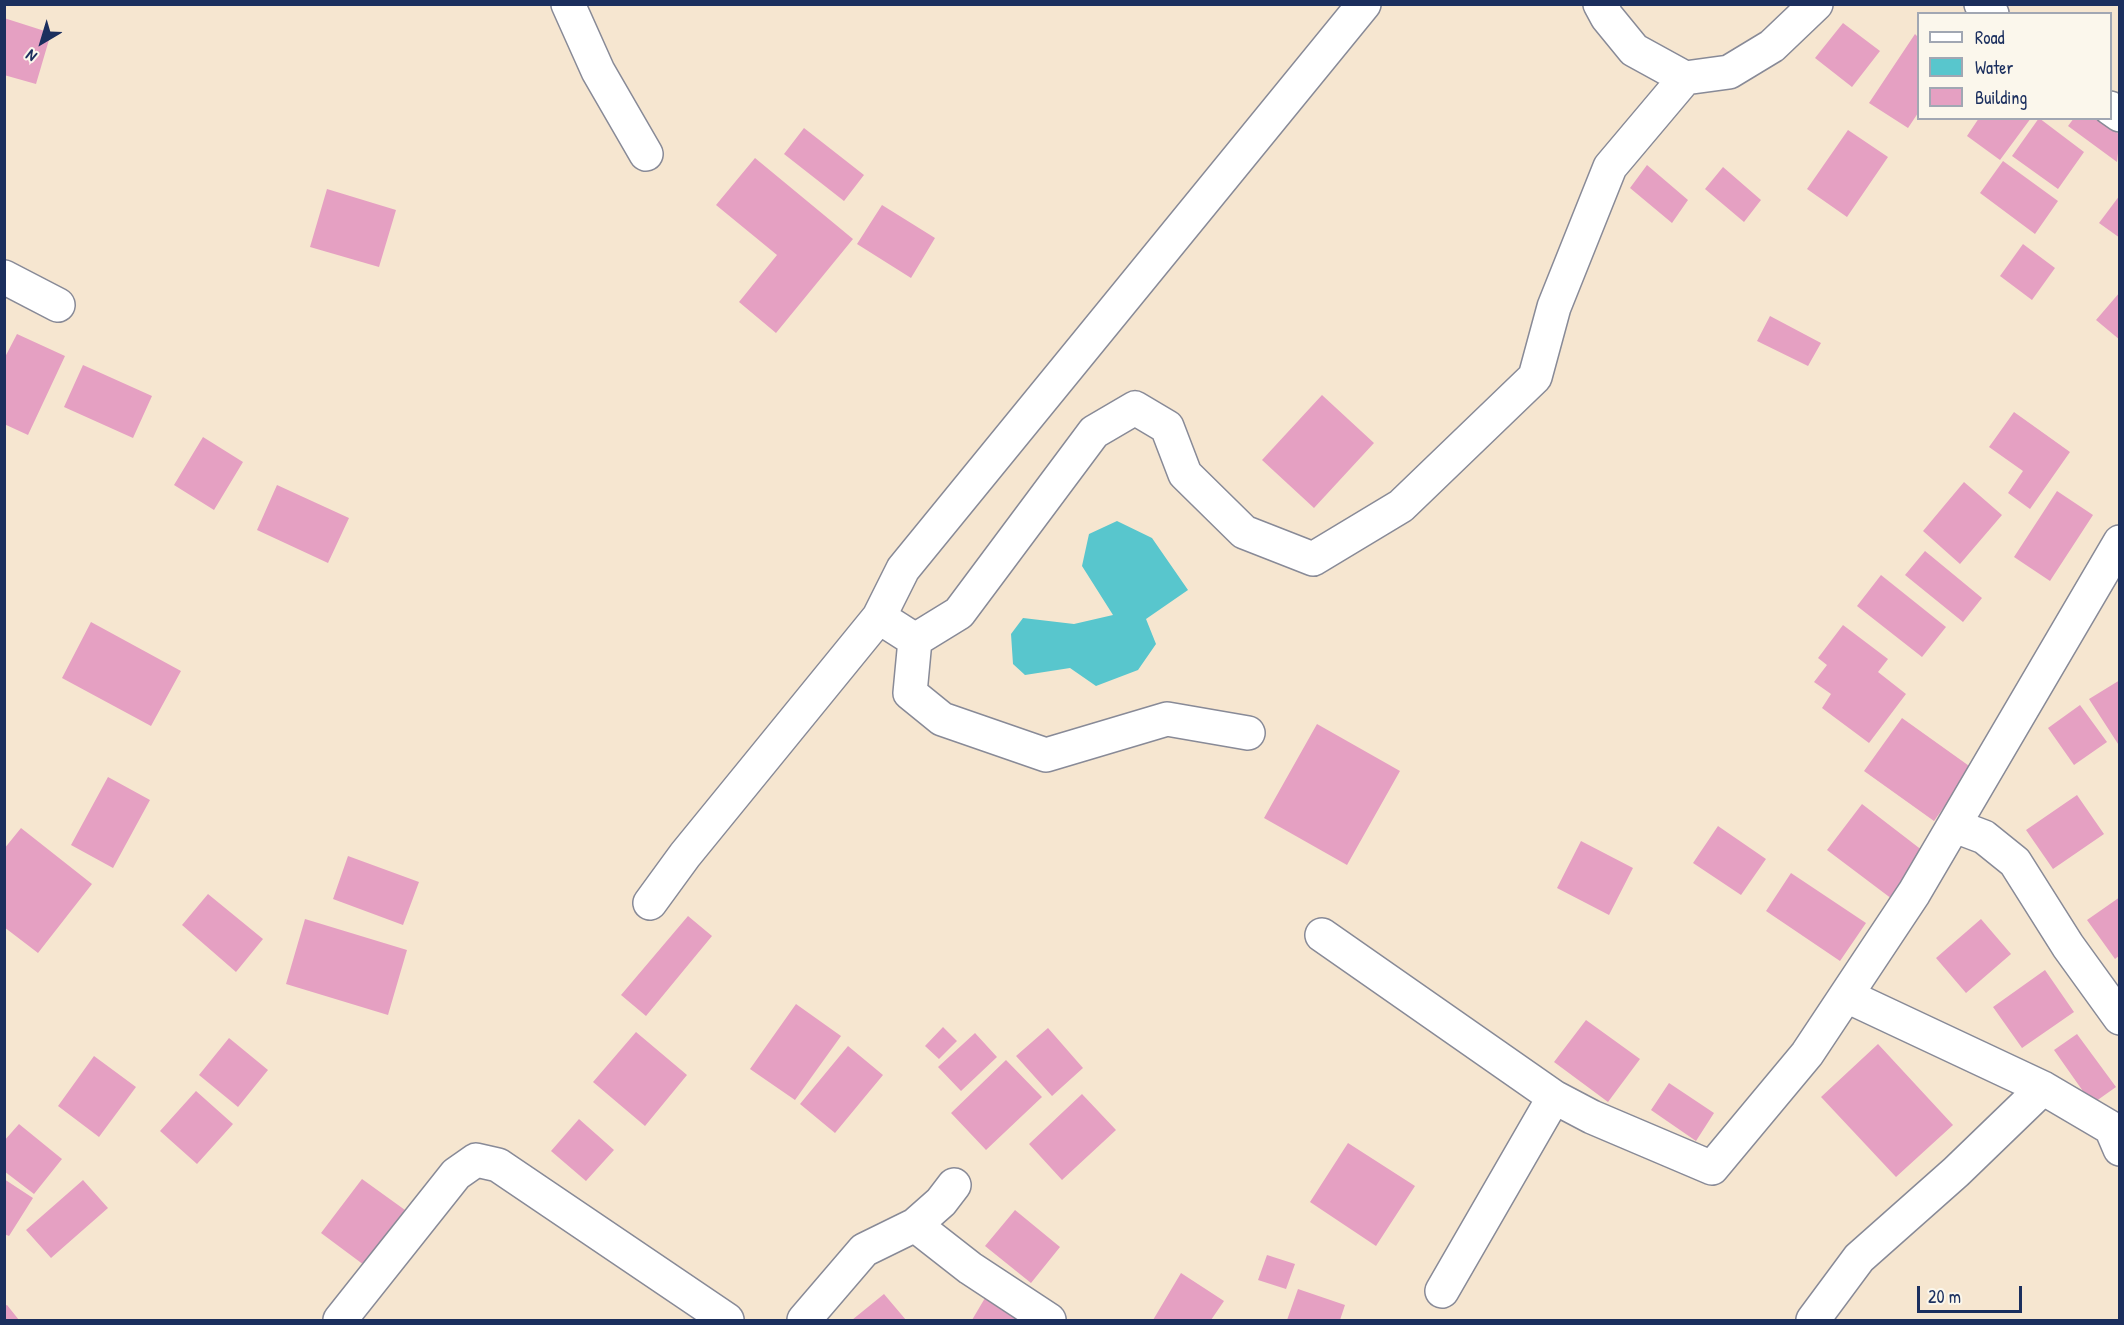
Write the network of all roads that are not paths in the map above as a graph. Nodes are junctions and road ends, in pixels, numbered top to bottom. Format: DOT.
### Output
graph roads {
  1 [pos="568,4"];
  2 [pos="1364,4"];
  3 [pos="1600,4"];
  4 [pos="1816,4"];
  5 [pos="1685,78"];
  6 [pos="646,154"];
  7 [pos="4,277"];
  8 [pos="58,305"];
  9 [pos="2114,566"];
  10 [pos="879,617"];
  11 [pos="915,640"];
  12 [pos="1248,732"];
  13 [pos="1955,826"];
  14 [pos="650,903"];
  15 [pos="1322,935"];
  16 [pos="1847,996"];
  17 [pos="2120,1018"];
  18 [pos="2043,1088"];
  19 [pos="1554,1097"];
  20 [pos="2120,1149"];
  21 [pos="954,1185"];
  22 [pos="915,1225"];
  23 [pos="1442,1291"];
  24 [pos="340,1320"];
  25 [pos="727,1320"];
  26 [pos="804,1320"];
  27 [pos="1049,1320"];
  28 [pos="1813,1320"];
  1 -- 6 [label="street"];
  2 -- 10 [label="street"];
  3 -- 5 [label="street"];
  4 -- 5 [label="street"];
  5 -- 11 [label="street"];
  7 -- 8 [label="street"];
  9 -- 13 [label="street"];
  10 -- 11 [label="street"];
  10 -- 14 [label="street"];
  11 -- 12 [label="street"];
  13 -- 16 [label="street"];
  13 -- 17 [label="street"];
  15 -- 19 [label="street"];
  16 -- 18 [label="street"];
  16 -- 19 [label="street"];
  18 -- 20 [label="street"];
  18 -- 28 [label="street"];
  19 -- 23 [label="street"];
  21 -- 22 [label="street"];
  22 -- 26 [label="street"];
  22 -- 27 [label="street"];
  24 -- 25 [label="street"];
}
